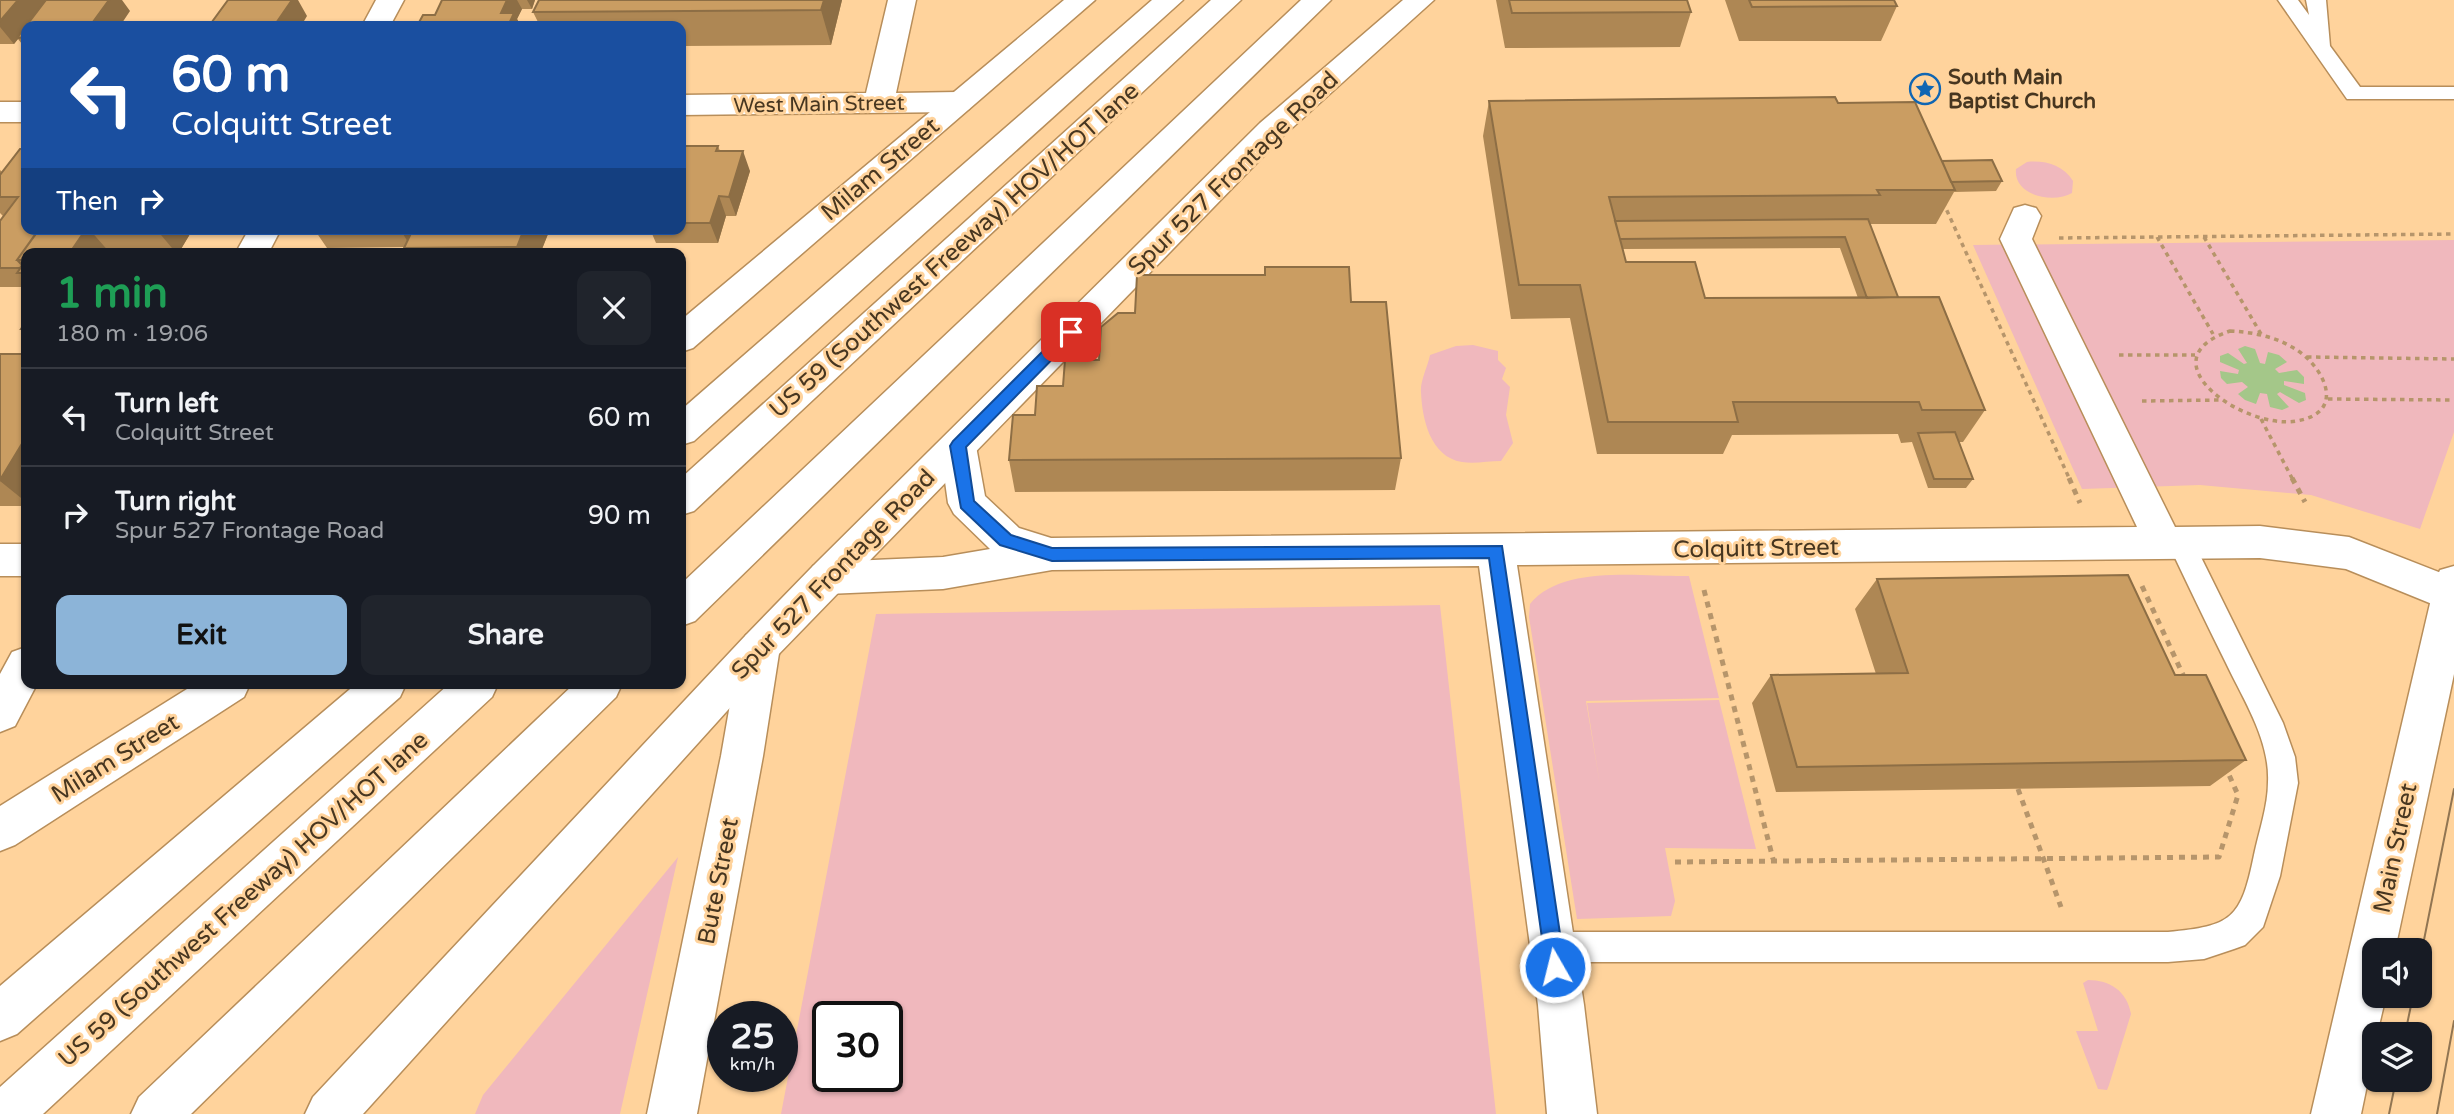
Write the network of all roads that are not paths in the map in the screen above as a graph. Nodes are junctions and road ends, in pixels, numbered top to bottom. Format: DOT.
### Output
graph roads {
  1 [pos="390,0"];
  2 [pos="902,0"];
  3 [pos="1082,0"];
  4 [pos="1169,0"];
  5 [pos="1227,0"];
  6 [pos="1255,0"];
  7 [pos="1317,0"];
  8 [pos="1343,0"];
  9 [pos="1420,0"];
  10 [pos="2288,0"];
  11 [pos="2316,0"];
  12 [pos="379,21"];
  13 [pos="2322,49"];
  14 [pos="1243,68"];
  15 [pos="2454,93"];
  16 [pos="958,102"];
  17 [pos="879,103"];
  18 [pos="686,105"];
  19 [pos="0,112"];
  20 [pos="21,112"];
  21 [pos="2020,227"];
  22 [pos="866,331"];
  23 [pos="686,335"];
  24 [pos="686,426"];
  25 [pos="958,446"];
  26 [pos="686,495"];
  27 [pos="2173,543"];
  28 [pos="1496,551"];
  29 [pos="1052,554"];
  30 [pos="0,560"];
  31 [pos="21,560"];
  32 [pos="827,578"];
  33 [pos="2453,588"];
  34 [pos="686,604"];
  35 [pos="760,647"];
  36 [pos="21,674"];
  37 [pos="222,689"];
  38 [pos="380,689"];
  39 [pos="473,689"];
  40 [pos="597,689"];
  41 [pos="0,713"];
  42 [pos="0,830"];
  43 [pos="1552,947"];
  44 [pos="0,1017"];
  45 [pos="7,1114"];
  46 [pos="156,1114"];
  47 [pos="330,1114"];
  48 [pos="672,1114"];
  49 [pos="1572,1114"];
  50 [pos="2336,1114"];
  1 -- 12 [label="main road"];
  2 -- 17 [label="main road"];
  3 -- 16 [label="main road, Milam Street"];
  4 -- 24 [label="main road"];
  5 -- 22 [label="main road, US 59 (Southwest Freeway) HOV/HOT lane"];
  6 -- 22 [label="main road"];
  7 -- 14 [label="main road"];
  8 -- 14 [label="main road"];
  9 -- 25 [label="main road, Spur 527 Frontage Road"];
  10 -- 13 [label="lane"];
  11 -- 13 [label="lane"];
  13 -- 15 [label="lane"];
  14 -- 34 [label="main road"];
  16 -- 17 [label="main road, West Main Street"];
  16 -- 23 [label="main road, Milam Street"];
  17 -- 18 [label="main road, West Main Street"];
  19 -- 20 [label="main road"];
  21 -- 27 [label="main road"];
  22 -- 26 [label="main road, US 59 (Southwest Freeway) HOV/HOT lane"];
  25 -- 29 [label="main road, Colquitt Street"];
  25 -- 32 [label="main road, Spur 527 Frontage Road"];
  27 -- 28 [label="main road, Colquitt Street"];
  27 -- 33 [label="main road, Colquitt Street"];
  27 -- 43 [label="lane"];
  28 -- 29 [label="main road, Colquitt Street"];
  28 -- 43 [label="main road"];
  29 -- 32 [label="main road, Colquitt Street"];
  30 -- 31 [label="main road"];
  32 -- 35 [label="main road, Spur 527 Frontage Road"];
  33 -- 50 [label="main road, Main Street"];
  35 -- 47 [label="main road, Spur 527 Frontage Road"];
  35 -- 48 [label="main road, Bute Street"];
  36 -- 41 [label="main road"];
  37 -- 42 [label="main road, Milam Street"];
  38 -- 44 [label="main road"];
  39 -- 45 [label="main road, US 59 (Southwest Freeway) HOV/HOT lane"];
  40 -- 46 [label="main road"];
  43 -- 49 [label="main road"];
}
